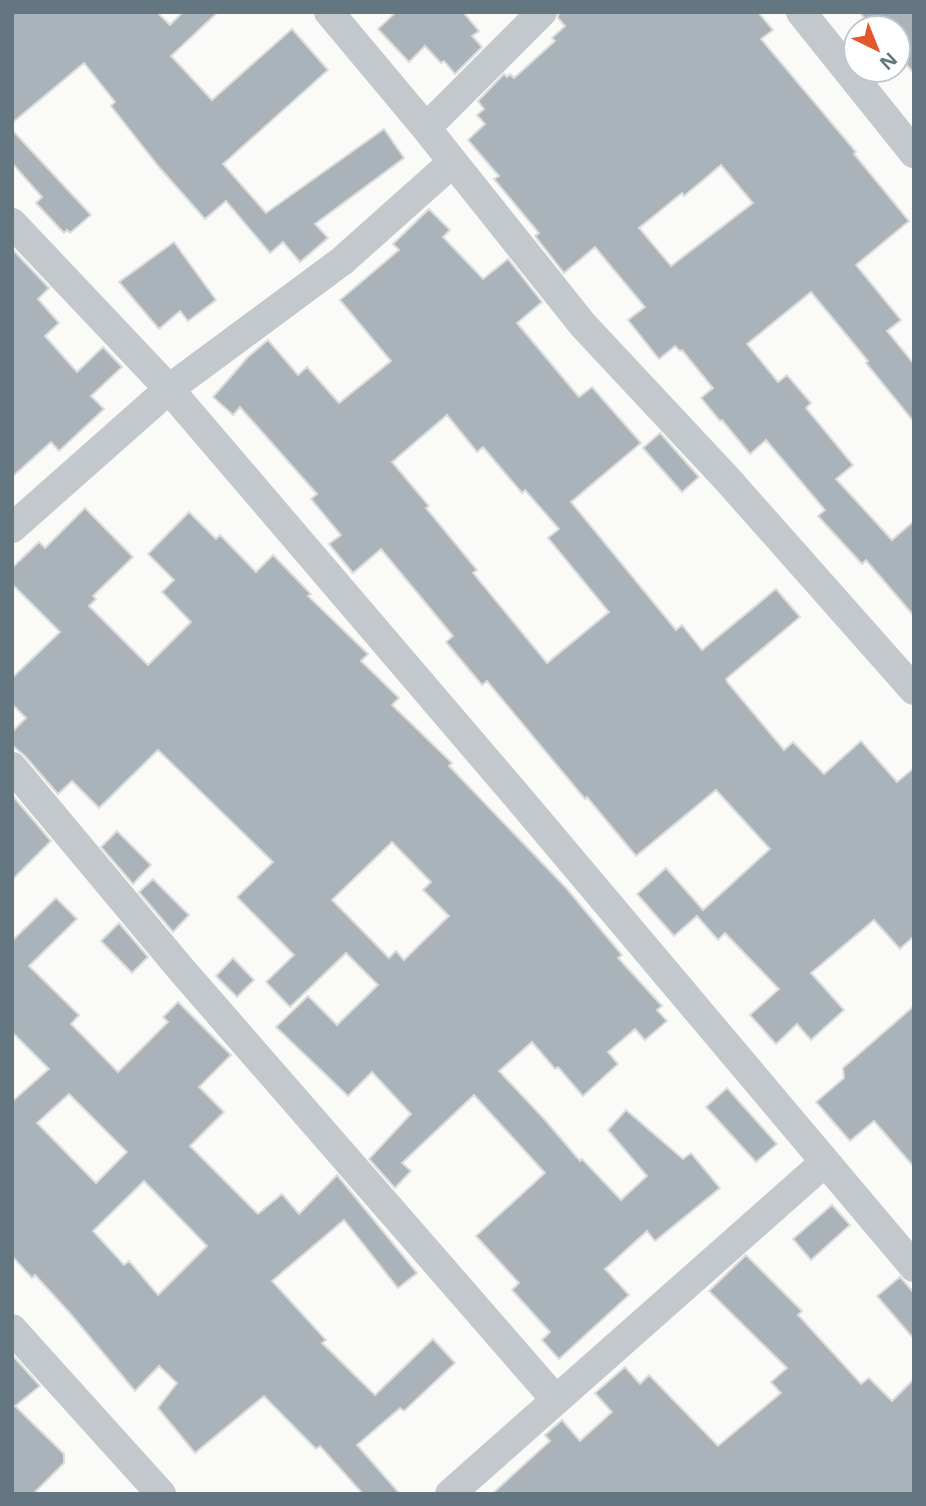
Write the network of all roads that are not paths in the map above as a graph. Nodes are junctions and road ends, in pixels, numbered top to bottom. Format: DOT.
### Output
graph roads {
  1 [pos="329,12"];
  2 [pos="542,12"];
  3 [pos="801,12"];
  4 [pos="426,128"];
  5 [pos="914,153"];
  6 [pos="453,162"];
  7 [pos="12,223"];
  8 [pos="169,389"];
  9 [pos="12,528"];
  10 [pos="914,691"];
  11 [pos="12,767"];
  12 [pos="825,1162"];
  13 [pos="914,1267"];
  14 [pos="12,1328"];
  15 [pos="556,1400"];
  16 [pos="162,1494"];
  17 [pos="450,1494"];
  1 -- 4 [label="street"];
  2 -- 4 [label="street"];
  3 -- 5 [label="street"];
  4 -- 6 [label="street"];
  6 -- 8 [label="street"];
  6 -- 10 [label="street"];
  7 -- 8 [label="street"];
  8 -- 9 [label="street"];
  8 -- 12 [label="street"];
  11 -- 15 [label="street"];
  12 -- 13 [label="street"];
  12 -- 15 [label="street"];
  14 -- 16 [label="street"];
  15 -- 17 [label="street"];
}
